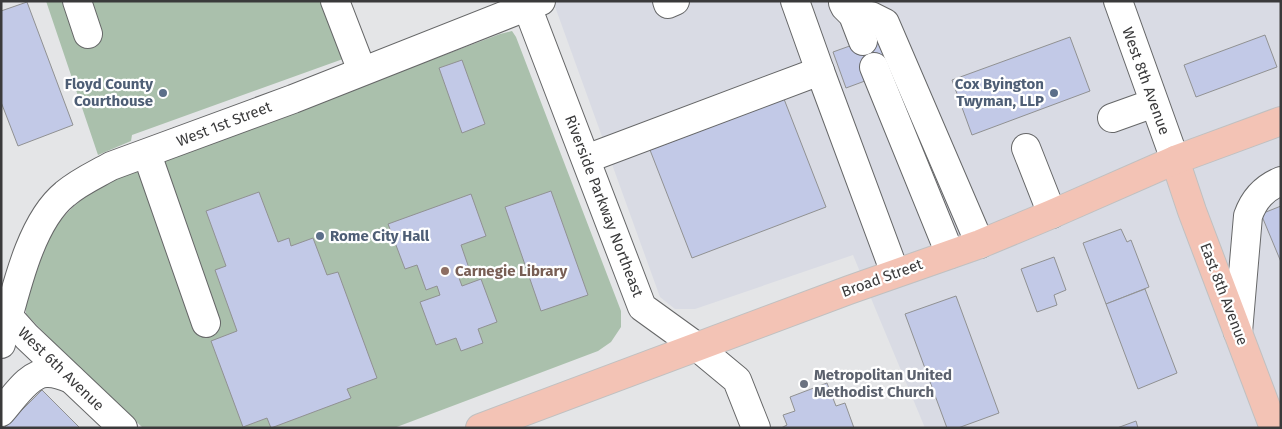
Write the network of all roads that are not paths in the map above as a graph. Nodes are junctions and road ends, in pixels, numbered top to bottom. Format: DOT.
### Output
graph roads {
  1 [pos="76,1"];
  2 [pos="335,1"];
  3 [pos="667,1"];
  4 [pos="675,1"];
  5 [pos="795,1"];
  6 [pos="1118,1"];
  7 [pos="531,3"];
  8 [pos="848,8"];
  9 [pos="88,34"];
  10 [pos="864,41"];
  11 [pos="874,67"];
  12 [pos="362,71"];
  13 [pos="820,72"];
  14 [pos="1154,103"];
  15 [pos="1112,118"];
  16 [pos="1281,121"];
  17 [pos="1026,148"];
  18 [pos="147,154"];
  19 [pos="586,159"];
  20 [pos="1175,160"];
  21 [pos="1281,181"];
  22 [pos="1052,214"];
  23 [pos="980,244"];
  24 [pos="950,254"];
  25 [pos="895,272"];
  26 [pos="5,313"];
  27 [pos="206,323"];
  28 [pos="1238,332"];
  29 [pos="1,344"];
  30 [pos="696,346"];
  31 [pos="71,379"];
  32 [pos="1,412"];
  33 [pos="122,428"];
  34 [pos="480,428"];
  35 [pos="756,428"];
  36 [pos="1274,428"];
  1 -- 9 [label="street"];
  2 -- 12 [label="street"];
  3 -- 4 [label="street"];
  5 -- 13 [label="street"];
  6 -- 14 [label="street, West 8th Avenue"];
  7 -- 12 [label="street, West 1st Street"];
  7 -- 19 [label="street, Riverside Parkway Northeast"];
  8 -- 10 [label="street"];
  8 -- 23 [label="street"];
  11 -- 24 [label="street"];
  12 -- 18 [label="street, West 1st Street"];
  13 -- 19 [label="street"];
  13 -- 25 [label="street"];
  14 -- 15 [label="street"];
  14 -- 20 [label="street, West 8th Avenue"];
  16 -- 20 [label="main road, Broad Street"];
  17 -- 22 [label="street"];
  18 -- 26 [label="street, West 1st Street"];
  18 -- 27 [label="street"];
  19 -- 30 [label="street, Riverside Parkway Northeast"];
  20 -- 22 [label="main road, Broad Street"];
  20 -- 28 [label="main road, East 8th Avenue"];
  21 -- 28 [label="street"];
  22 -- 23 [label="main road, Broad Street"];
  23 -- 24 [label="main road, Broad Street"];
  24 -- 25 [label="main road, Broad Street"];
  25 -- 30 [label="main road, Broad Street"];
  26 -- 29 [label="street, West 1st Street"];
  26 -- 31 [label="street, West 6th Avenue"];
  28 -- 36 [label="main road, East 8th Avenue"];
  30 -- 34 [label="main road, Broad Street"];
  30 -- 35 [label="street, Riverside Parkway Northeast"];
  31 -- 32 [label="street"];
  31 -- 33 [label="street, West 6th Avenue"];
}
